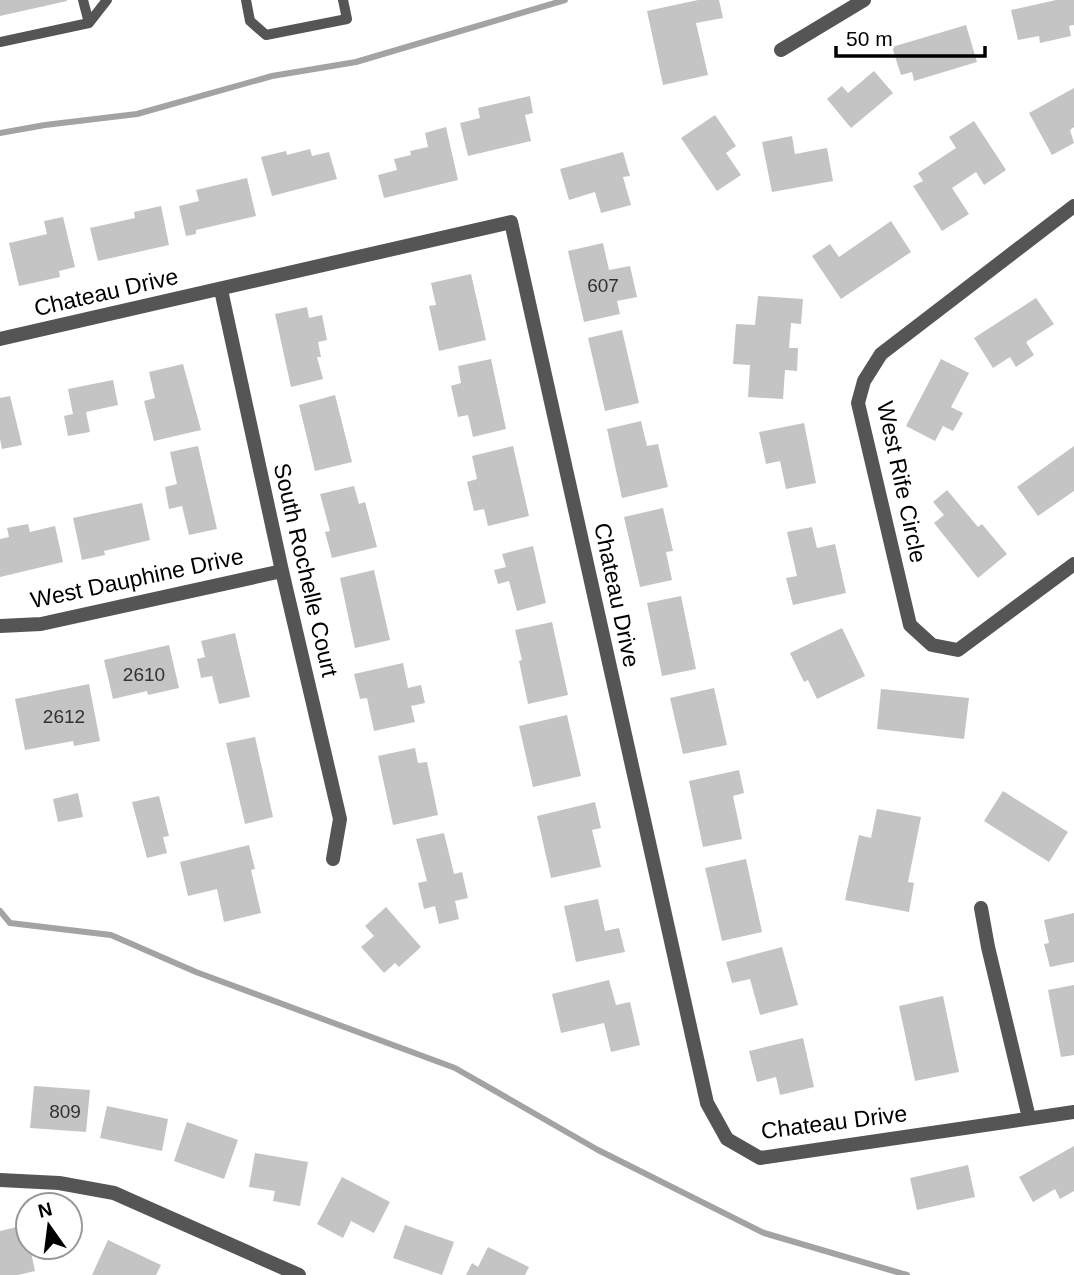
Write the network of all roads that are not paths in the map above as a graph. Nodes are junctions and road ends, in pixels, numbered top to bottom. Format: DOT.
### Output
graph roads {
  1 [pos="83,0"];
  2 [pos="107,0"];
  3 [pos="246,0"];
  4 [pos="343,0"];
  5 [pos="864,0"];
  6 [pos="89,23"];
  7 [pos="0,42"];
  8 [pos="781,50"];
  9 [pos="1074,206"];
  10 [pos="221,290"];
  11 [pos="0,339"];
  12 [pos="1074,564"];
  13 [pos="282,571"];
  14 [pos="0,626"];
  15 [pos="333,859"];
  16 [pos="981,908"];
  17 [pos="1074,1112"];
  18 [pos="1029,1118"];
  19 [pos="0,1180"];
  20 [pos="299,1275"];
  1 -- 6 [label="lane"];
  2 -- 6 [label="lane"];
  3 -- 4 [label="lane"];
  5 -- 8 [label="street"];
  6 -- 7 [label="lane"];
  9 -- 12 [label="street, West Rife Circle"];
  10 -- 11 [label="street, Chateau Drive"];
  10 -- 13 [label="street, South Rochelle Court"];
  10 -- 18 [label="street, Chateau Drive"];
  13 -- 14 [label="street, West Dauphine Drive"];
  13 -- 15 [label="street, South Rochelle Court"];
  16 -- 18 [label="street"];
  17 -- 18 [label="street, Chateau Drive"];
  19 -- 20 [label="street"];
}
